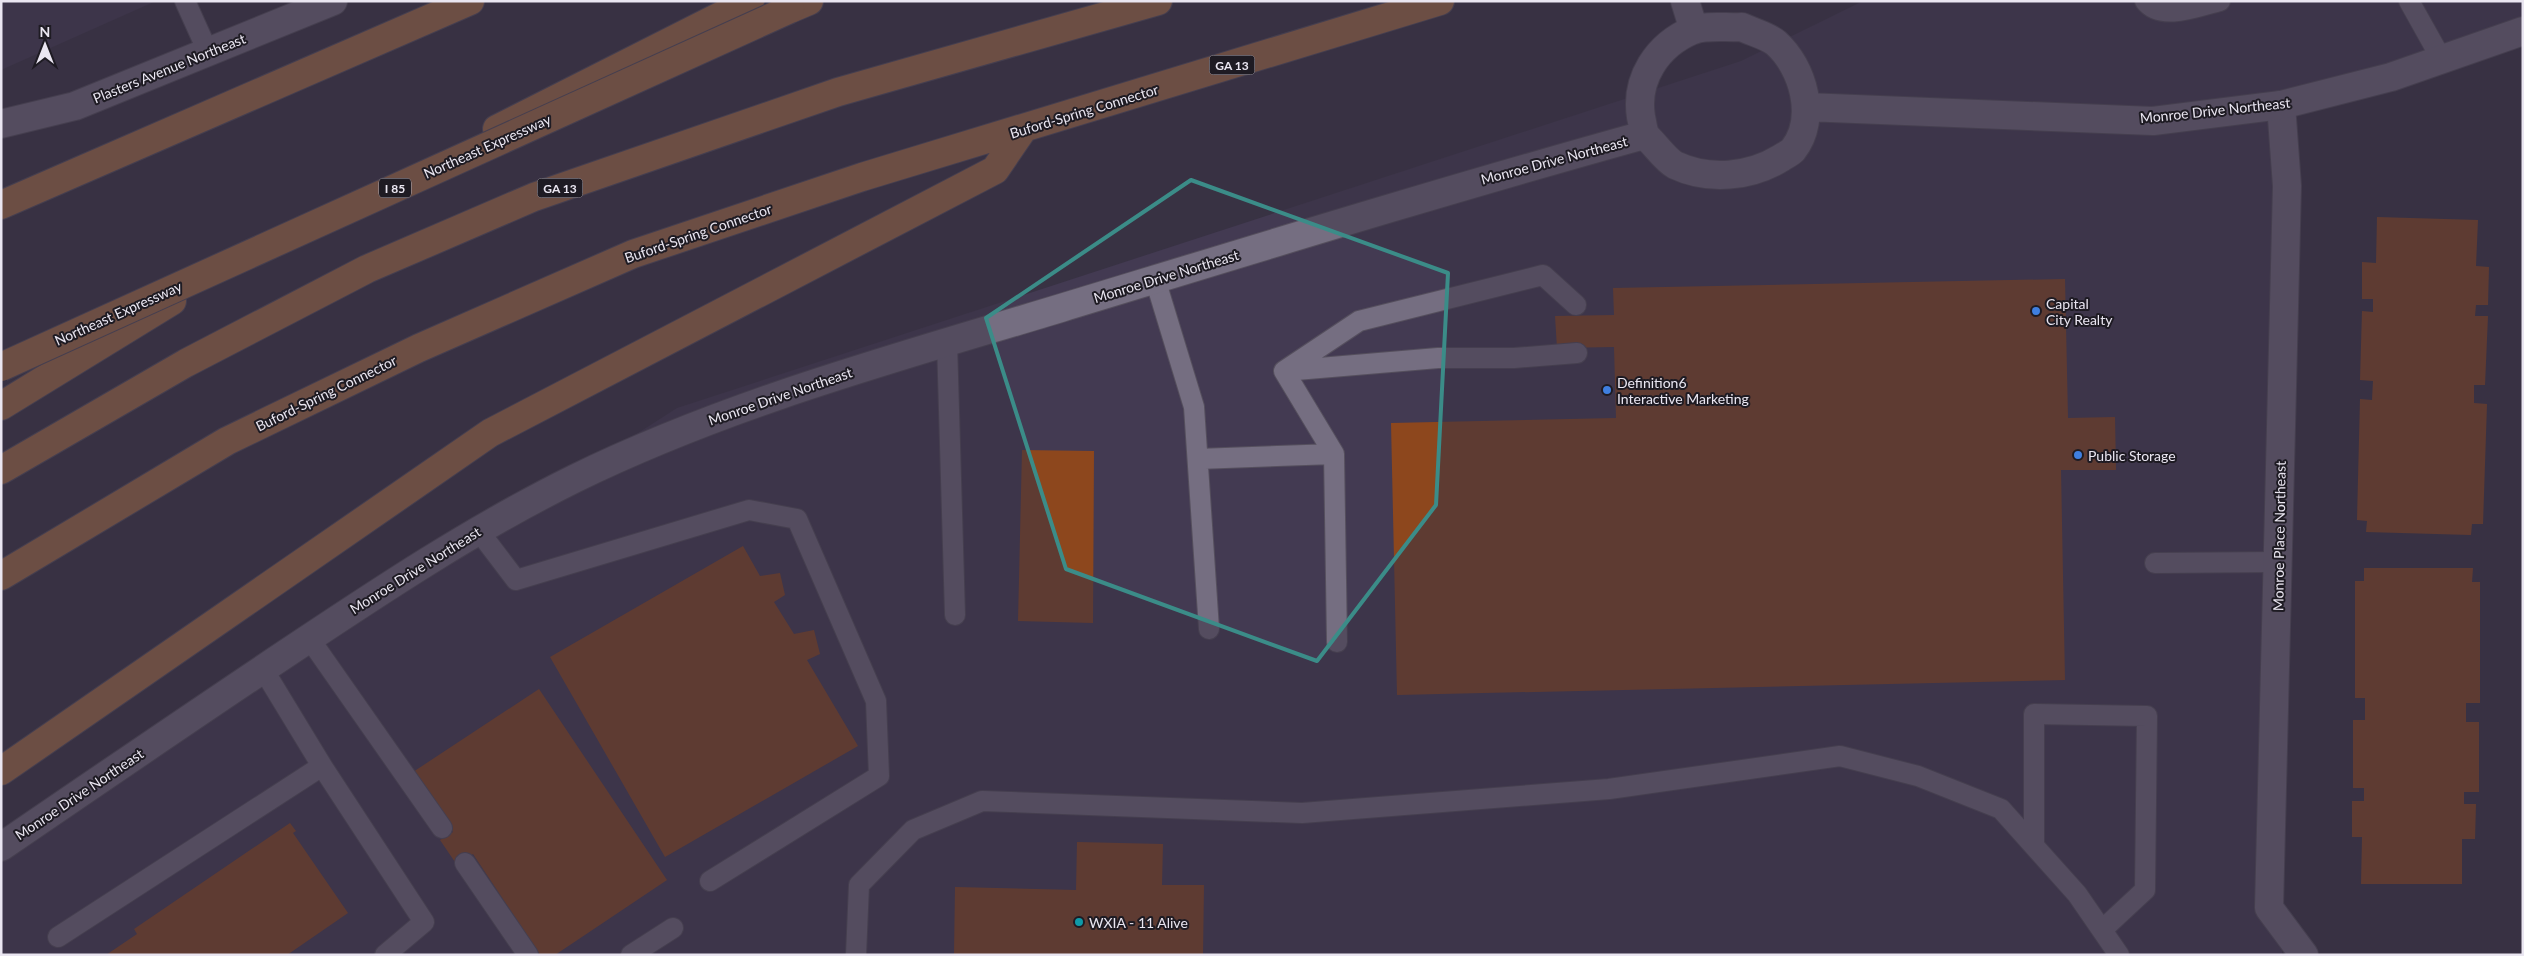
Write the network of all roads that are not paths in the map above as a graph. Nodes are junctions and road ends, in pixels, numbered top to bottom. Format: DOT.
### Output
graph roads {
  1 [pos="185,1"];
  2 [pos="333,1"];
  3 [pos="470,1"];
  4 [pos="750,1"];
  5 [pos="809,1"];
  6 [pos="1158,1"];
  7 [pos="1440,1"];
  8 [pos="1685,1"];
  9 [pos="2146,1"];
  10 [pos="2220,1"];
  11 [pos="2409,1"];
  12 [pos="1694,30"];
  13 [pos="2523,32"];
  14 [pos="208,52"];
  15 [pos="2442,60"];
  16 [pos="2281,105"];
  17 [pos="1806,107"];
  18 [pos="1,124"];
  19 [pos="1023,129"];
  20 [pos="1644,135"];
  21 [pos="1,205"];
  22 [pos="1156,279"];
  23 [pos="1576,304"];
  24 [pos="947,342"];
  25 [pos="1577,353"];
  26 [pos="1,367"];
  27 [pos="1284,371"];
  28 [pos="1,406"];
  29 [pos="1334,454"];
  30 [pos="1198,459"];
  31 [pos="1,470"];
  32 [pos="478,530"];
  33 [pos="2279,562"];
  34 [pos="2155,563"];
  35 [pos="1,576"];
  36 [pos="955,615"];
  37 [pos="1210,629"];
  38 [pos="309,638"];
  39 [pos="1337,642"];
  40 [pos="263,669"];
  41 [pos="322,766"];
  42 [pos="1,771"];
  43 [pos="442,828"];
  44 [pos="2034,846"];
  45 [pos="1,847"];
  46 [pos="465,863"];
  47 [pos="710,881"];
  48 [pos="673,928"];
  49 [pos="2102,930"];
  50 [pos="58,937"];
  51 [pos="385,955"];
  52 [pos="528,955"];
  53 [pos="631,955"];
  54 [pos="856,955"];
  55 [pos="2119,955"];
  56 [pos="2304,955"];
  1 -- 14 [label="lane"];
  2 -- 14 [label="main road, Plasters Avenue Northeast"];
  3 -- 21 [label="highway"];
  4 -- 28 [label="highway"];
  5 -- 26 [label="highway, Northeast Expressway / I 85, bridge"];
  6 -- 31 [label="highway, GA 13"];
  7 -- 19 [label="highway, Buford-Spring Connector / GA 13"];
  8 -- 12 [label="main road"];
  9 -- 10 [label="lane"];
  11 -- 15 [label="lane"];
  12 -- 17 [label="main road, Monroe Drive Northeast"];
  12 -- 20 [label="main road, Monroe Drive Northeast"];
  13 -- 15 [label="main road, Monroe Drive Northeast"];
  14 -- 18 [label="main road, Plasters Avenue Northeast"];
  15 -- 16 [label="main road, Monroe Drive Northeast"];
  16 -- 17 [label="main road, Monroe Drive Northeast"];
  16 -- 33 [label="main road, Monroe Place Northeast"];
  17 -- 20 [label="main road, Monroe Drive Northeast"];
  19 -- 35 [label="highway, Buford-Spring Connector / GA 13"];
  19 -- 42 [label="highway"];
  20 -- 22 [label="main road, Monroe Drive Northeast"];
  22 -- 24 [label="main road, Monroe Drive Northeast"];
  22 -- 30 [label="lane"];
  23 -- 27 [label="lane"];
  24 -- 32 [label="main road, Monroe Drive Northeast"];
  24 -- 36 [label="lane"];
  25 -- 27 [label="lane"];
  27 -- 29 [label="lane"];
  29 -- 30 [label="lane"];
  29 -- 39 [label="lane"];
  30 -- 37 [label="lane"];
  32 -- 38 [label="main road, Monroe Drive Northeast"];
  32 -- 47 [label="lane"];
  33 -- 34 [label="lane"];
  33 -- 56 [label="main road, Monroe Place Northeast"];
  38 -- 40 [label="main road, Monroe Drive Northeast"];
  38 -- 43 [label="lane"];
  40 -- 41 [label="lane"];
  40 -- 45 [label="main road, Monroe Drive Northeast"];
  41 -- 50 [label="lane"];
  41 -- 51 [label="lane"];
  44 -- 49 [label="lane"];
  44 -- 49 [label="lane"];
  44 -- 54 [label="lane"];
  46 -- 52 [label="lane"];
  48 -- 53 [label="lane"];
  49 -- 55 [label="lane"];
}
